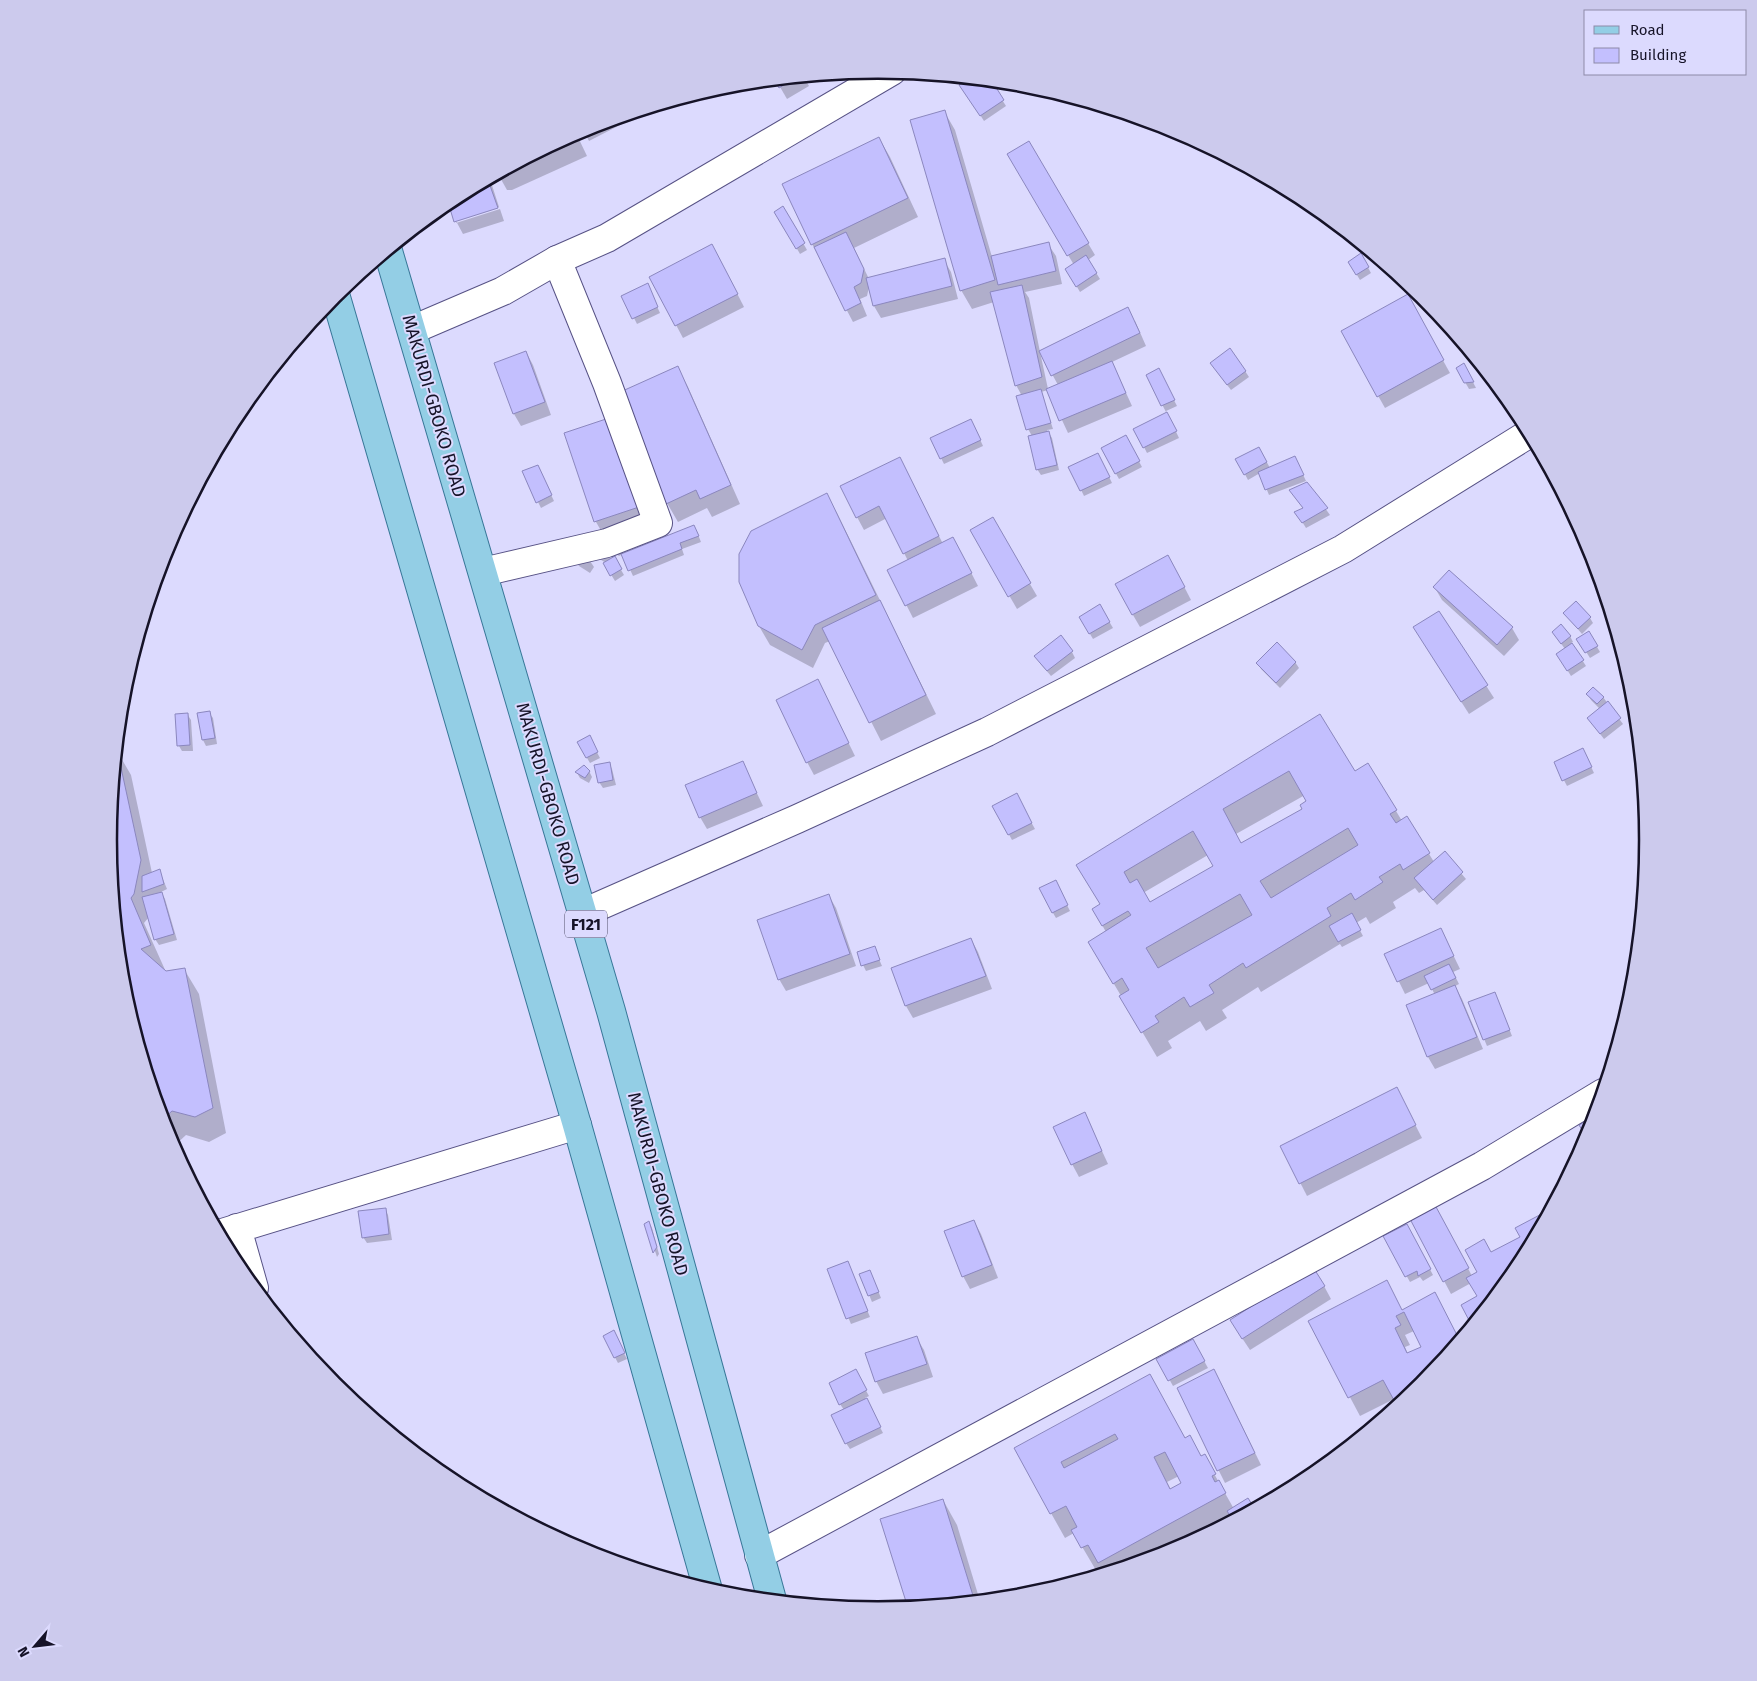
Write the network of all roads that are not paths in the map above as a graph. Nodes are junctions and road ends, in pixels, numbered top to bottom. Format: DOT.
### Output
graph roads {
  1 [pos="878,79"];
  2 [pos="390,257"];
  3 [pos="557,260"];
  4 [pos="339,303"];
  5 [pos="412,330"];
  6 [pos="1524,437"];
  7 [pos="483,572"];
  8 [pos="583,913"];
  9 [pos="1595,1098"];
  10 [pos="577,1126"];
  11 [pos="228,1231"];
  12 [pos="237,1251"];
  13 [pos="758,1555"];
  14 [pos="706,1582"];
  15 [pos="770,1595"];
  1 -- 3 [label="street"];
  2 -- 5 [label="main road, MAKURDI-GBOKO ROAD / F121"];
  3 -- 5 [label="street"];
  3 -- 7 [label="street"];
  4 -- 10 [label="main road"];
  5 -- 7 [label="main road, MAKURDI-GBOKO ROAD / F121"];
  6 -- 8 [label="street"];
  7 -- 8 [label="main road, MAKURDI-GBOKO ROAD / F121"];
  8 -- 13 [label="main road, MAKURDI-GBOKO ROAD / F121"];
  9 -- 13 [label="street"];
  10 -- 11 [label="street"];
  10 -- 14 [label="main road"];
  11 -- 12 [label="street"];
  13 -- 15 [label="main road, MAKURDI-GBOKO ROAD / F121"];
}
